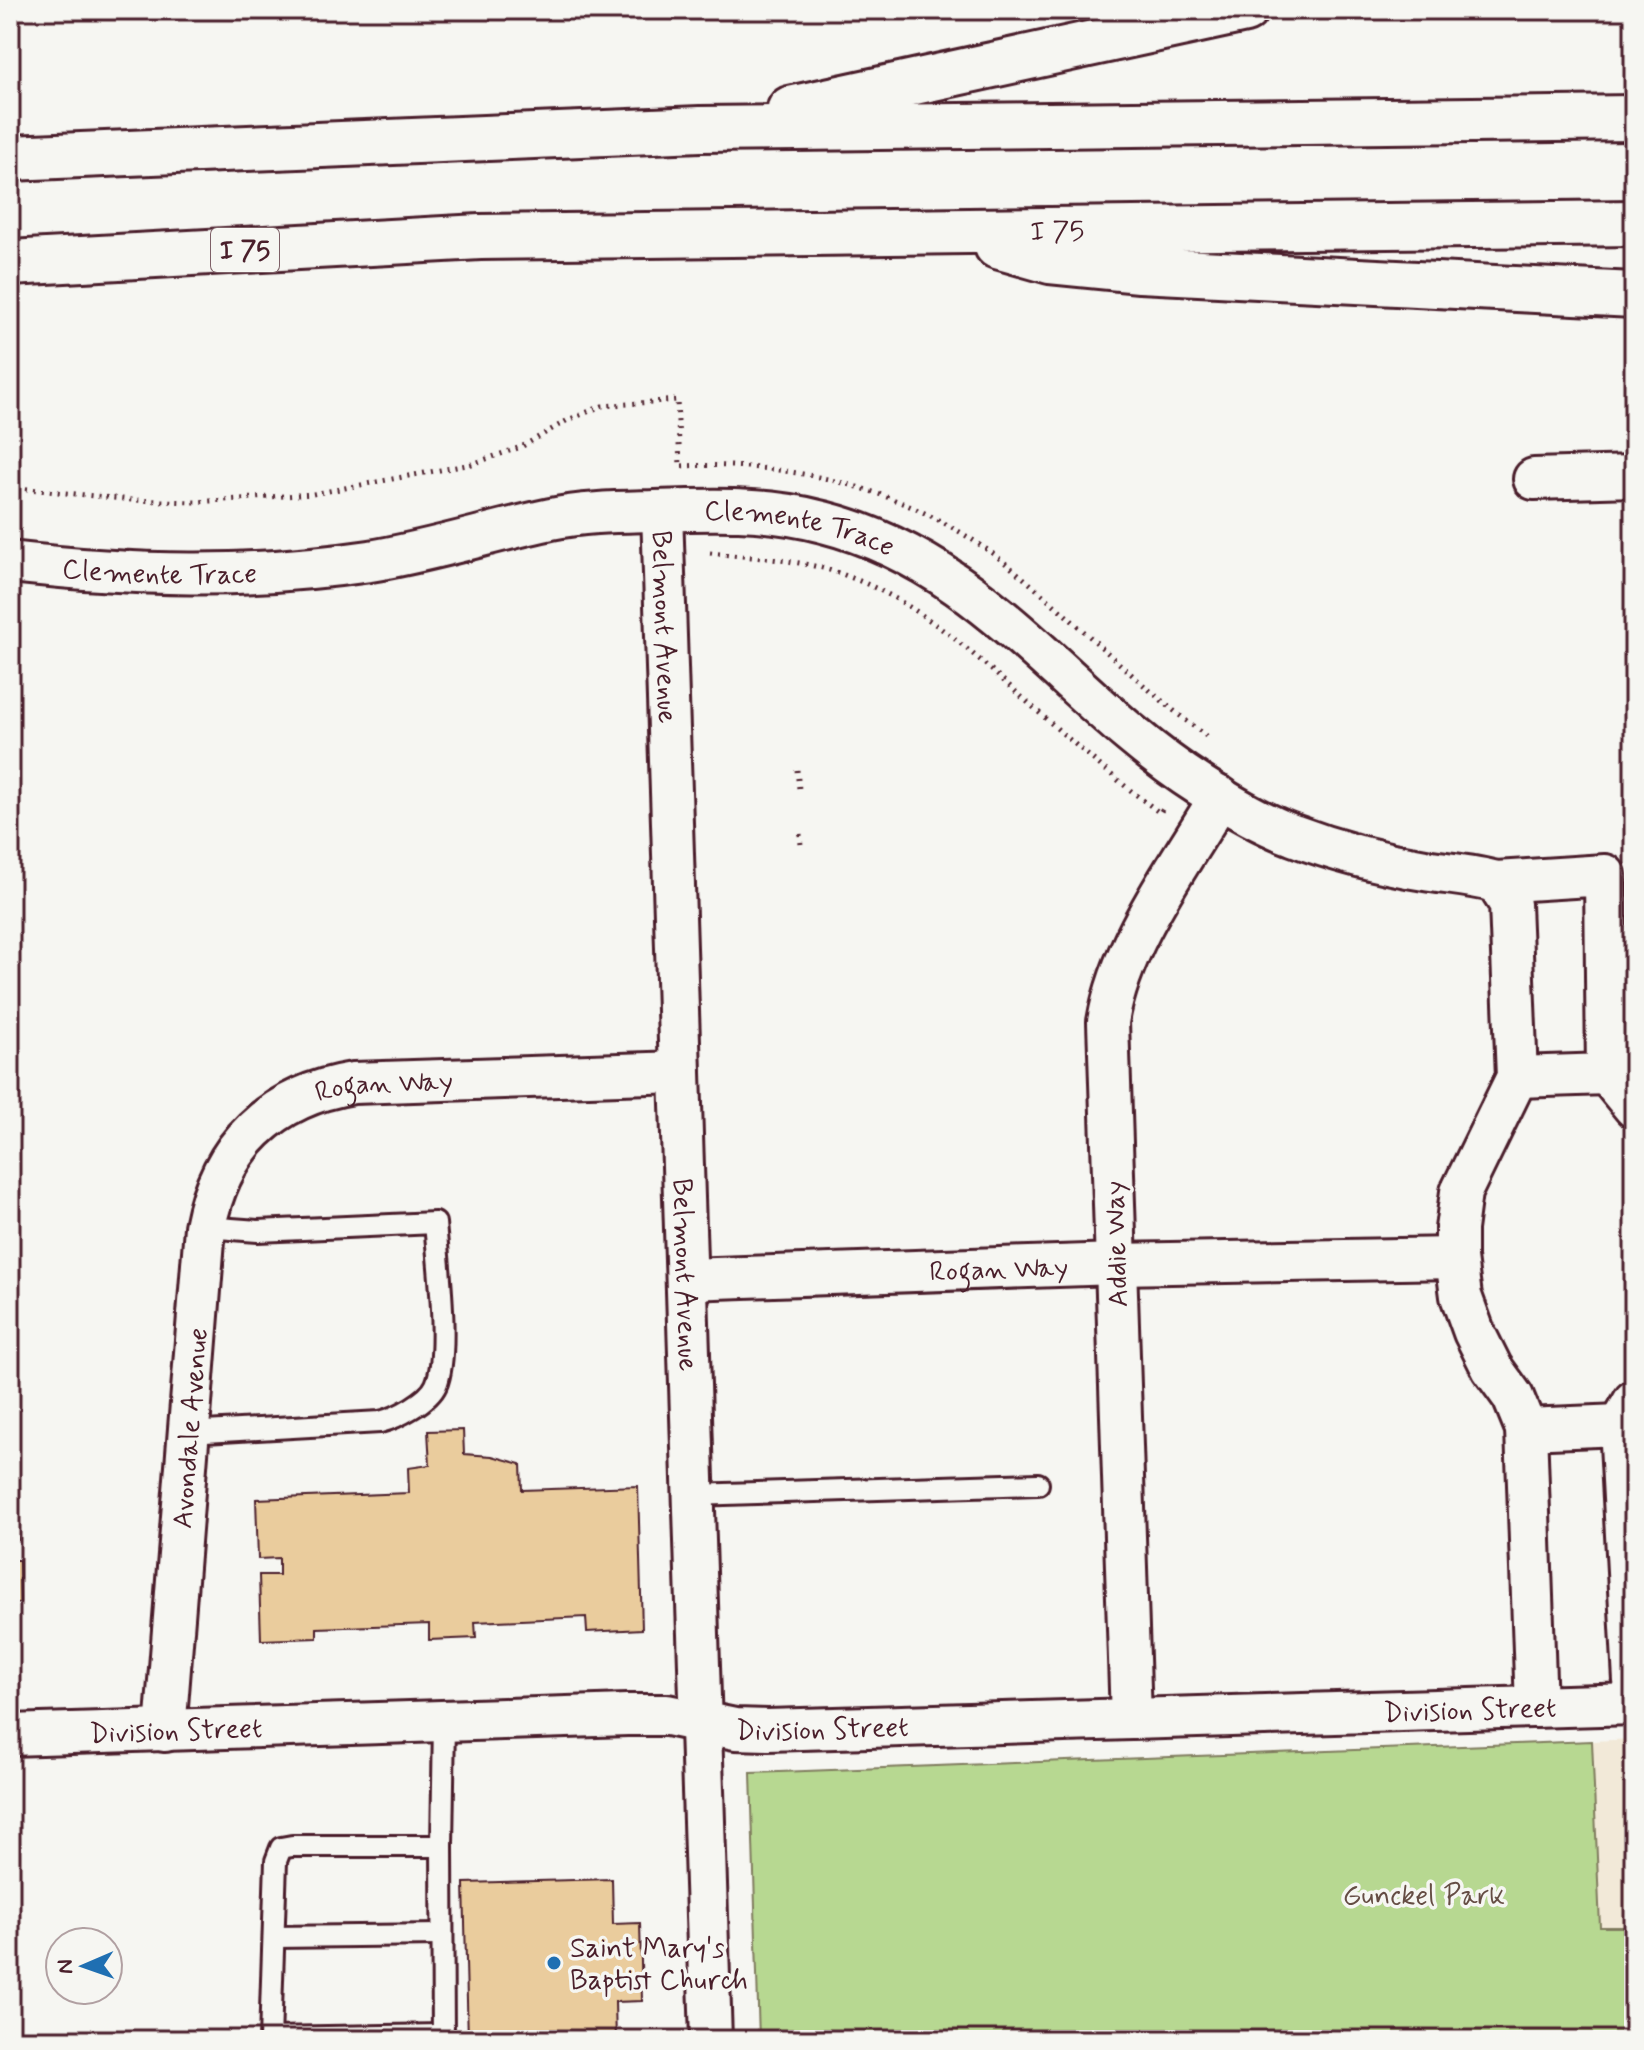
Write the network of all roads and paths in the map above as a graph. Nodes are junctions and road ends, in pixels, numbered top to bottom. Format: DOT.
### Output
graph roads {
  1 [pos="1245,10"];
  2 [pos="1634,118"];
  3 [pos="700,129"];
  4 [pos="10,158"];
  5 [pos="1634,223"];
  6 [pos="944,232"];
  7 [pos="10,263"];
  8 [pos="1634,295"];
  9 [pos="711,465"];
  10 [pos="1634,476"];
  11 [pos="1534,479"];
  12 [pos="10,487"];
  13 [pos="662,511"];
  14 [pos="710,553"];
  15 [pos="10,562"];
  16 [pos="797,770"];
  17 [pos="799,789"];
  18 [pos="1220,797"];
  19 [pos="1160,813"];
  20 [pos="800,834"];
  21 [pos="801,845"];
  22 [pos="1620,870"];
  23 [pos="1496,882"];
  24 [pos="680,1072"];
  25 [pos="1607,1074"];
  26 [pos="1517,1077"];
  27 [pos="1634,1107"];
  28 [pos="247,1135"];
  29 [pos="205,1227"];
  30 [pos="1456,1258"];
  31 [pos="1116,1264"];
  32 [pos="687,1279"];
  33 [pos="1627,1413"];
  34 [pos="1526,1429"];
  35 [pos="188,1433"];
  36 [pos="1038,1484"];
  37 [pos="693,1495"];
  38 [pos="1634,1681"];
  39 [pos="1634,1704"];
  40 [pos="1536,1707"];
  41 [pos="1131,1719"];
  42 [pos="444,1722"];
  43 [pos="701,1722"];
  44 [pos="165,1731"];
  45 [pos="10,1735"];
  46 [pos="442,1846"];
  47 [pos="441,1935"];
  48 [pos="274,1937"];
  49 [pos="442,2038"];
  50 [pos="270,2039"];
  51 [pos="711,2040"];
  1 -- 3 [label="highway"];
  2 -- 3 [label="highway"];
  3 -- 4 [label="highway"];
  5 -- 6 [label="highway, I 75"];
  6 -- 7 [label="highway, I 75 / I 75"];
  6 -- 8 [label="highway"];
  9 -- 12 [label="path"];
  10 -- 11 [label="street"];
  13 -- 15 [label="street, Clemente Trace"];
  13 -- 18 [label="street, Clemente Trace"];
  13 -- 24 [label="street, Belmont Avenue"];
  14 -- 19 [label="path"];
  16 -- 17 [label="path"];
  18 -- 23 [label="street, Clemente Trace"];
  18 -- 31 [label="street, Addie Way"];
  20 -- 21 [label="path"];
  22 -- 23 [label="street, Clemente Trace"];
  22 -- 25 [label="street"];
  23 -- 26 [label="street"];
  24 -- 28 [label="street, Rogan Way"];
  24 -- 32 [label="street, Belmont Avenue"];
  25 -- 26 [label="street"];
  25 -- 27 [label="street"];
  26 -- 30 [label="street"];
  28 -- 29 [label="street, Avondale Avenue"];
  29 -- 35 [label="street, Avondale Avenue"];
  29 -- 35 [label="lane"];
  30 -- 31 [label="street, Rogan Way"];
  30 -- 34 [label="street"];
  31 -- 32 [label="street, Rogan Way"];
  31 -- 41 [label="street, Addie Way"];
  32 -- 37 [label="street, Belmont Avenue"];
  33 -- 34 [label="street"];
  33 -- 38 [label="street"];
  34 -- 40 [label="street"];
  35 -- 44 [label="street, Avondale Avenue"];
  36 -- 37 [label="lane"];
  37 -- 43 [label="street, Belmont Avenue"];
  39 -- 40 [label="street, Division Street"];
  40 -- 41 [label="street, Division Street"];
  41 -- 43 [label="street, Division Street"];
  42 -- 43 [label="street, Division Street"];
  42 -- 44 [label="street, Division Street"];
  42 -- 46 [label="lane"];
  43 -- 51 [label="street, Belmont Avenue"];
  44 -- 45 [label="street, Division Street"];
  46 -- 47 [label="lane"];
  46 -- 48 [label="lane"];
  47 -- 48 [label="lane"];
  47 -- 49 [label="lane"];
  48 -- 50 [label="lane"];
  49 -- 50 [label="lane"];
}
